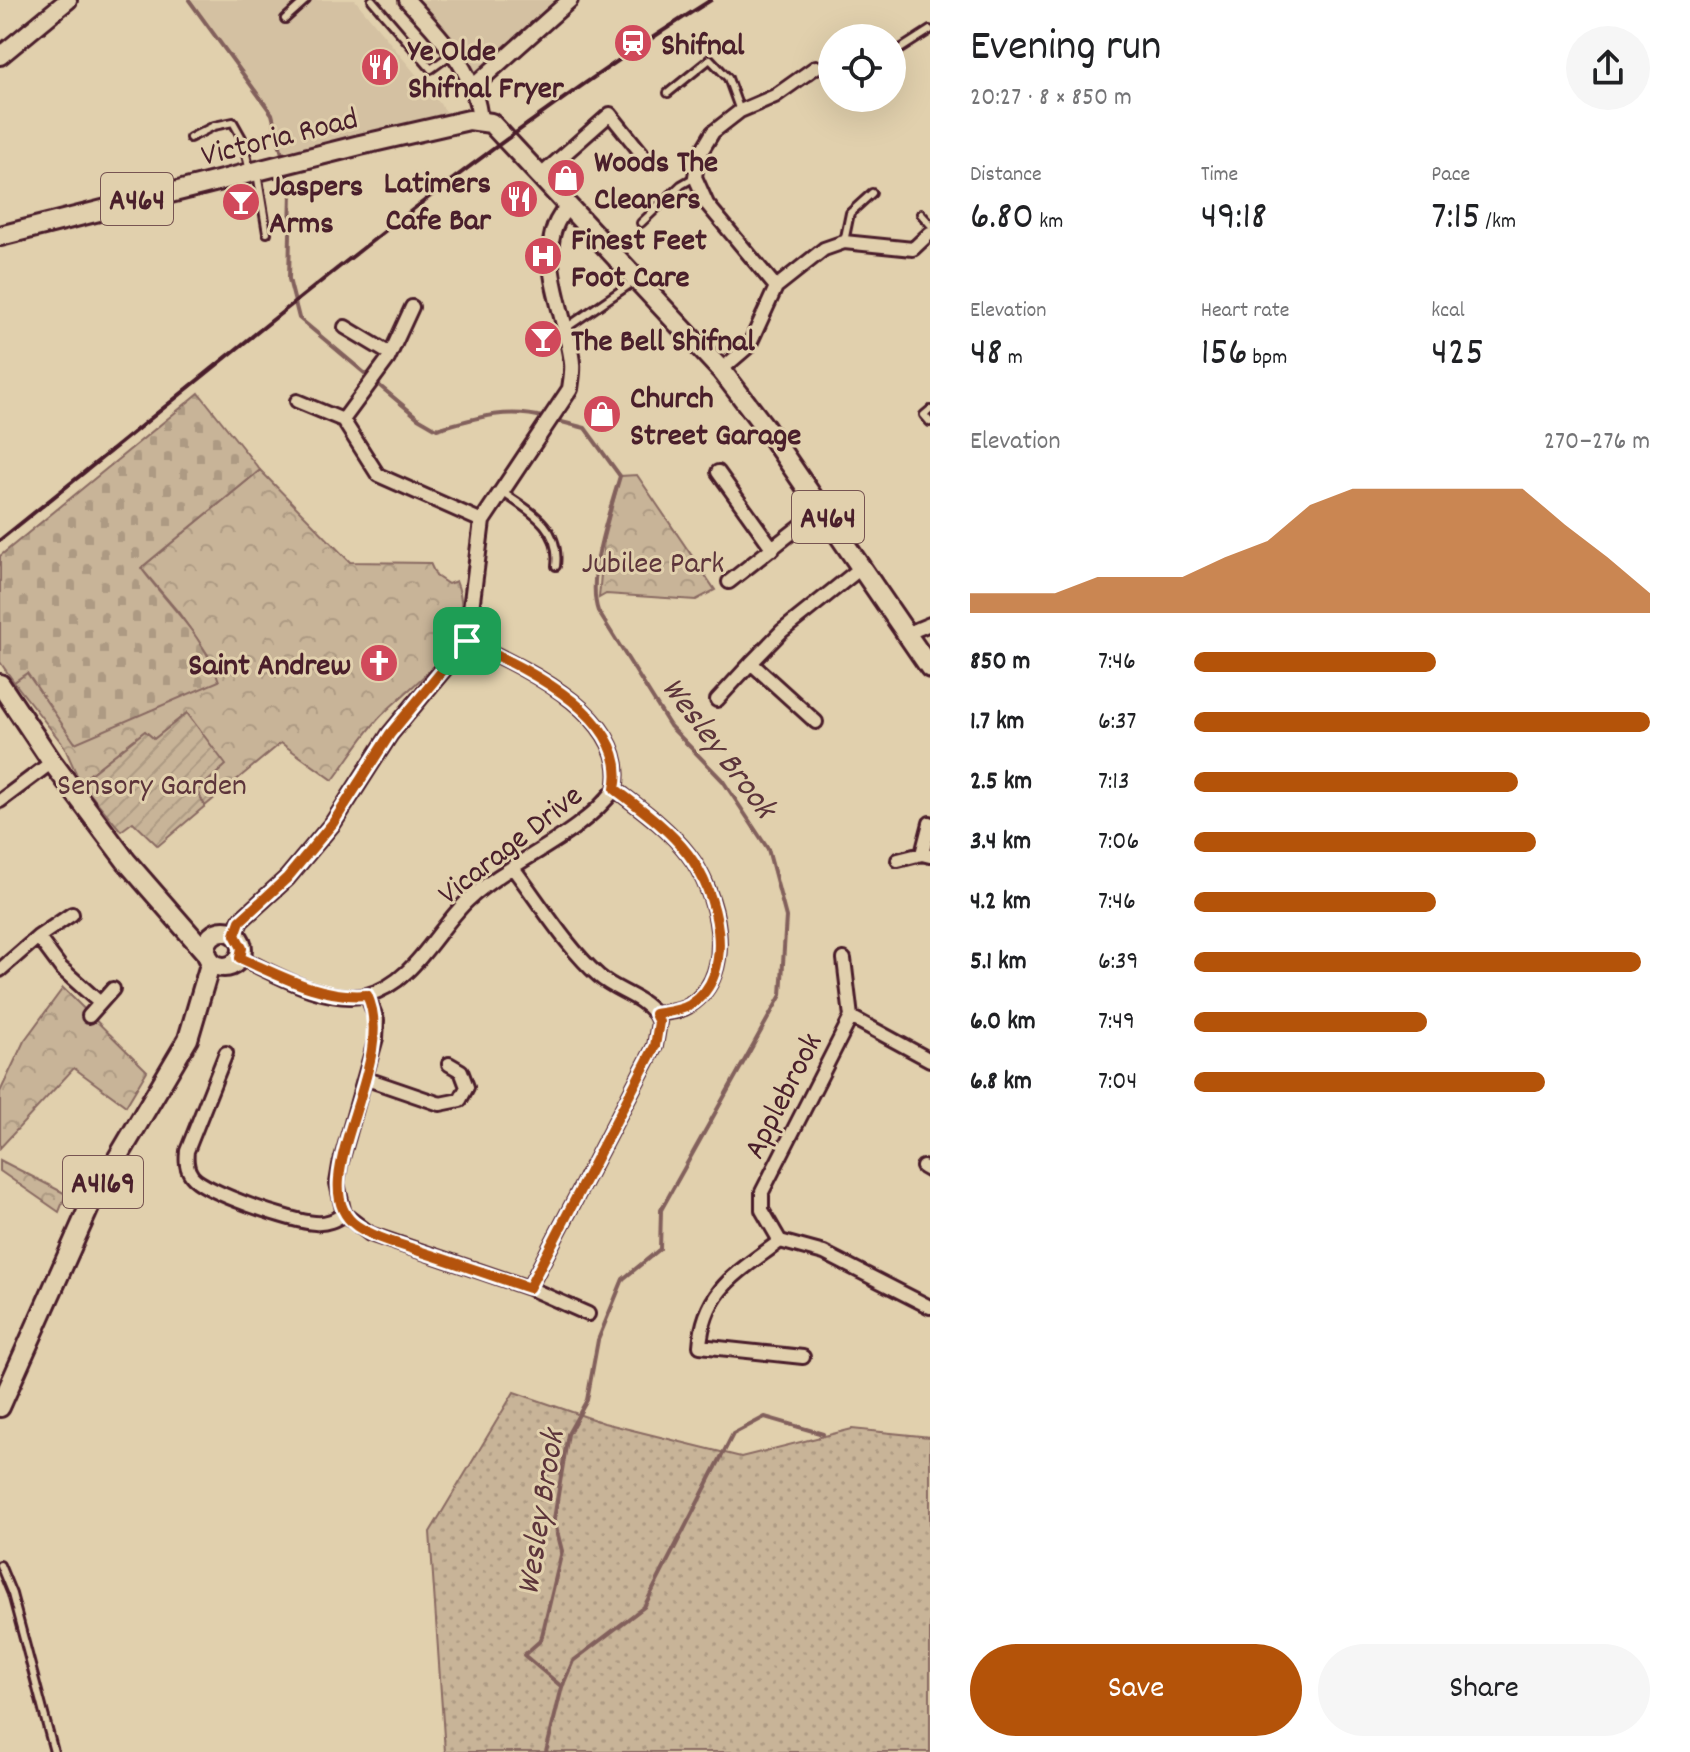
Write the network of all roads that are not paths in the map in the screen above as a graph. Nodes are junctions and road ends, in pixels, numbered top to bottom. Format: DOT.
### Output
graph roads {
  1 [pos="68,0"];
  2 [pos="306,0"];
  3 [pos="372,0"];
  4 [pos="407,0"];
  5 [pos="570,0"];
  6 [pos="285,19"];
  7 [pos="930,30"];
  8 [pos="906,45"];
  9 [pos="453,53"];
  10 [pos="0,55"];
  11 [pos="816,67"];
  12 [pos="475,85"];
  13 [pos="668,93"];
  14 [pos="740,111"];
  15 [pos="480,121"];
  16 [pos="190,138"];
  17 [pos="643,155"];
  18 [pos="254,174"];
  19 [pos="540,176"];
  20 [pos="695,177"];
  21 [pos="872,193"];
  22 [pos="568,207"];
  23 [pos="921,214"];
  24 [pos="641,223"];
  25 [pos="930,224"];
  26 [pos="267,233"];
  27 [pos="930,233"];
  28 [pos="0,236"];
  29 [pos="844,242"];
  30 [pos="638,279"];
  31 [pos="776,287"];
  32 [pos="412,307"];
  33 [pos="345,327"];
  34 [pos="563,330"];
  35 [pos="390,354"];
  36 [pos="721,370"];
  37 [pos="297,401"];
  38 [pos="930,410"];
  39 [pos="343,420"];
  40 [pos="930,422"];
  41 [pos="718,472"];
  42 [pos="502,492"];
  43 [pos="822,509"];
  44 [pos="482,521"];
  45 [pos="773,549"];
  46 [pos="556,566"];
  47 [pos="862,567"];
  48 [pos="729,582"];
  49 [pos="930,624"];
  50 [pos="908,633"];
  51 [pos="467,641"];
  52 [pos="751,663"];
  53 [pos="930,668"];
  54 [pos="0,684"];
  55 [pos="717,700"];
  56 [pos="816,722"];
  57 [pos="52,762"];
  58 [pos="615,789"];
  59 [pos="0,801"];
  60 [pos="930,823"];
  61 [pos="926,855"];
  62 [pos="898,860"];
  63 [pos="513,868"];
  64 [pos="170,909"];
  65 [pos="72,914"];
  66 [pos="214,934"];
  67 [pos="235,935"];
  68 [pos="38,937"];
  69 [pos="209,957"];
  70 [pos="240,958"];
  71 [pos="844,959"];
  72 [pos="0,970"];
  73 [pos="113,989"];
  74 [pos="367,995"];
  75 [pos="100,1003"];
  76 [pos="655,1014"];
  77 [pos="89,1016"];
  78 [pos="851,1017"];
  79 [pos="226,1053"];
  80 [pos="930,1060"];
  81 [pos="449,1064"];
  82 [pos="367,1079"];
  83 [pos="344,1214"];
  84 [pos="780,1241"];
  85 [pos="529,1288"];
  86 [pos="930,1307"];
  87 [pos="588,1314"];
  88 [pos="803,1357"];
  89 [pos="0,1407"];
  90 [pos="0,1565"];
  91 [pos="54,1752"];
  1 -- 10 [label="main road"];
  2 -- 6 [label="lane"];
  3 -- 9 [label="lane"];
  4 -- 9 [label="street"];
  5 -- 12 [label="street"];
  7 -- 8 [label="lane"];
  9 -- 12 [label="street"];
  11 -- 14 [label="street"];
  12 -- 15 [label="street"];
  13 -- 14 [label="lane"];
  14 -- 20 [label="street"];
  15 -- 18 [label="main road, Victoria Road / A464"];
  15 -- 19 [label="main road, A464"];
  16 -- 18 [label="lane"];
  17 -- 19 [label="street"];
  18 -- 26 [label="lane"];
  18 -- 28 [label="main road, Victoria Road / A464"];
  19 -- 22 [label="main road, A464"];
  20 -- 24 [label="lane"];
  20 -- 31 [label="street"];
  21 -- 29 [label="lane"];
  22 -- 30 [label="main road, A464"];
  22 -- 34 [label="street"];
  23 -- 25 [label="lane"];
  27 -- 29 [label="street"];
  29 -- 31 [label="street"];
  30 -- 34 [label="lane"];
  30 -- 36 [label="main road, A464"];
  31 -- 36 [label="street"];
  32 -- 35 [label="street"];
  33 -- 35 [label="street"];
  34 -- 42 [label="street"];
  35 -- 39 [label="street"];
  36 -- 43 [label="main road, A464"];
  37 -- 39 [label="street"];
  38 -- 40 [label="lane"];
  39 -- 44 [label="street"];
  41 -- 45 [label="street"];
  42 -- 44 [label="street"];
  42 -- 46 [label="lane"];
  43 -- 45 [label="street"];
  43 -- 47 [label="main road, A464"];
  44 -- 51 [label="street"];
  45 -- 48 [label="street"];
  47 -- 50 [label="main road, A464"];
  47 -- 52 [label="street"];
  49 -- 50 [label="street"];
  50 -- 53 [label="main road, A464"];
  51 -- 58 [label="street, Vicarage Drive"];
  51 -- 67 [label="street"];
  52 -- 55 [label="street"];
  52 -- 56 [label="street"];
  54 -- 57 [label="main road"];
  57 -- 59 [label="street"];
  57 -- 64 [label="main road"];
  58 -- 63 [label="street, Vicarage Drive"];
  58 -- 76 [label="street"];
  60 -- 61 [label="street"];
  61 -- 62 [label="street"];
  63 -- 74 [label="street, Vicarage Drive"];
  63 -- 76 [label="street"];
  64 -- 66 [label="main road"];
  64 -- 69 [label="main road"];
  65 -- 68 [label="street"];
  66 -- 67 [label="main road"];
  66 -- 69 [label="main road, A4169"];
  67 -- 70 [label="main road"];
  68 -- 72 [label="street"];
  68 -- 75 [label="street"];
  69 -- 70 [label="main road"];
  69 -- 89 [label="main road, A4169"];
  70 -- 74 [label="street"];
  71 -- 78 [label="street, Applebrook"];
  73 -- 75 [label="street"];
  74 -- 82 [label="street"];
  75 -- 77 [label="street"];
  76 -- 85 [label="street"];
  78 -- 80 [label="street, Applebrook"];
  78 -- 84 [label="street, Applebrook"];
  79 -- 83 [label="street"];
  81 -- 82 [label="street"];
  82 -- 83 [label="street"];
  83 -- 85 [label="street"];
  84 -- 86 [label="street"];
  84 -- 88 [label="street"];
  85 -- 87 [label="street"];
  90 -- 91 [label="lane"];
}
